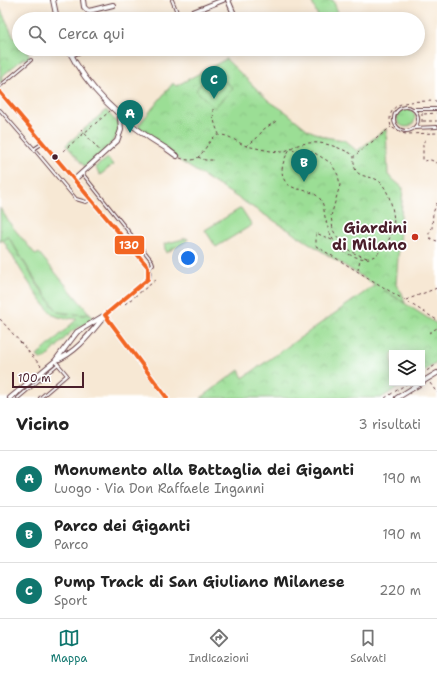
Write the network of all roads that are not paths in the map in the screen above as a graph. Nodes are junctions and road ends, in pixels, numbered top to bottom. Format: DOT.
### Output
graph roads {
  1 [pos="53,0"];
  2 [pos="82,0"];
  3 [pos="172,0"];
  4 [pos="223,0"];
  5 [pos="228,0"];
  6 [pos="113,5"];
  7 [pos="56,12"];
  8 [pos="177,12"];
  9 [pos="192,12"];
  10 [pos="233,12"];
  11 [pos="72,56"];
  12 [pos="31,60"];
  13 [pos="0,86"];
  14 [pos="0,92"];
  15 [pos="414,109"];
  16 [pos="437,109"];
  17 [pos="0,110"];
  18 [pos="120,116"];
  19 [pos="437,127"];
  20 [pos="414,128"];
  21 [pos="43,143"];
  22 [pos="34,149"];
  23 [pos="177,156"];
  24 [pos="82,173"];
  25 [pos="74,180"];
  26 [pos="91,200"];
  27 [pos="148,269"];
  28 [pos="105,315"];
  29 [pos="55,361"];
  30 [pos="58,364"];
  31 [pos="437,373"];
  32 [pos="33,379"];
  33 [pos="425,380"];
  34 [pos="36,382"];
  35 [pos="416,386"];
  36 [pos="10,398"];
  37 [pos="18,398"];
  38 [pos="40,398"];
  39 [pos="167,398"];
  40 [pos="397,398"];
  1 -- 7 [label="street"];
  2 -- 6 [label="street"];
  3 -- 8 [label="lane"];
  4 -- 9 [label="street"];
  5 -- 10 [label="street"];
  11 -- 18 [label="street"];
  12 -- 13 [label="lane"];
  14 -- 21 [label="street"];
  15 -- 16 [label="lane"];
  15 -- 20 [label="lane"];
  15 -- 20 [label="lane"];
  17 -- 22 [label="lane"];
  18 -- 23 [label="street"];
  18 -- 24 [label="street"];
  19 -- 20 [label="lane"];
  21 -- 22 [label="lane"];
  21 -- 25 [label="street"];
  22 -- 26 [label="lane"];
  24 -- 25 [label="street"];
  24 -- 27 [label="lane"];
  25 -- 26 [label="street"];
  26 -- 27 [label="street"];
  27 -- 28 [label="street"];
  28 -- 29 [label="street"];
  28 -- 29 [label="street"];
  28 -- 39 [label="street"];
  29 -- 30 [label="lane"];
  29 -- 32 [label="street"];
  30 -- 34 [label="lane"];
  30 -- 38 [label="lane"];
  31 -- 33 [label="street"];
  32 -- 34 [label="lane"];
  32 -- 36 [label="street"];
  34 -- 37 [label="lane"];
  35 -- 40 [label="street"];
}
